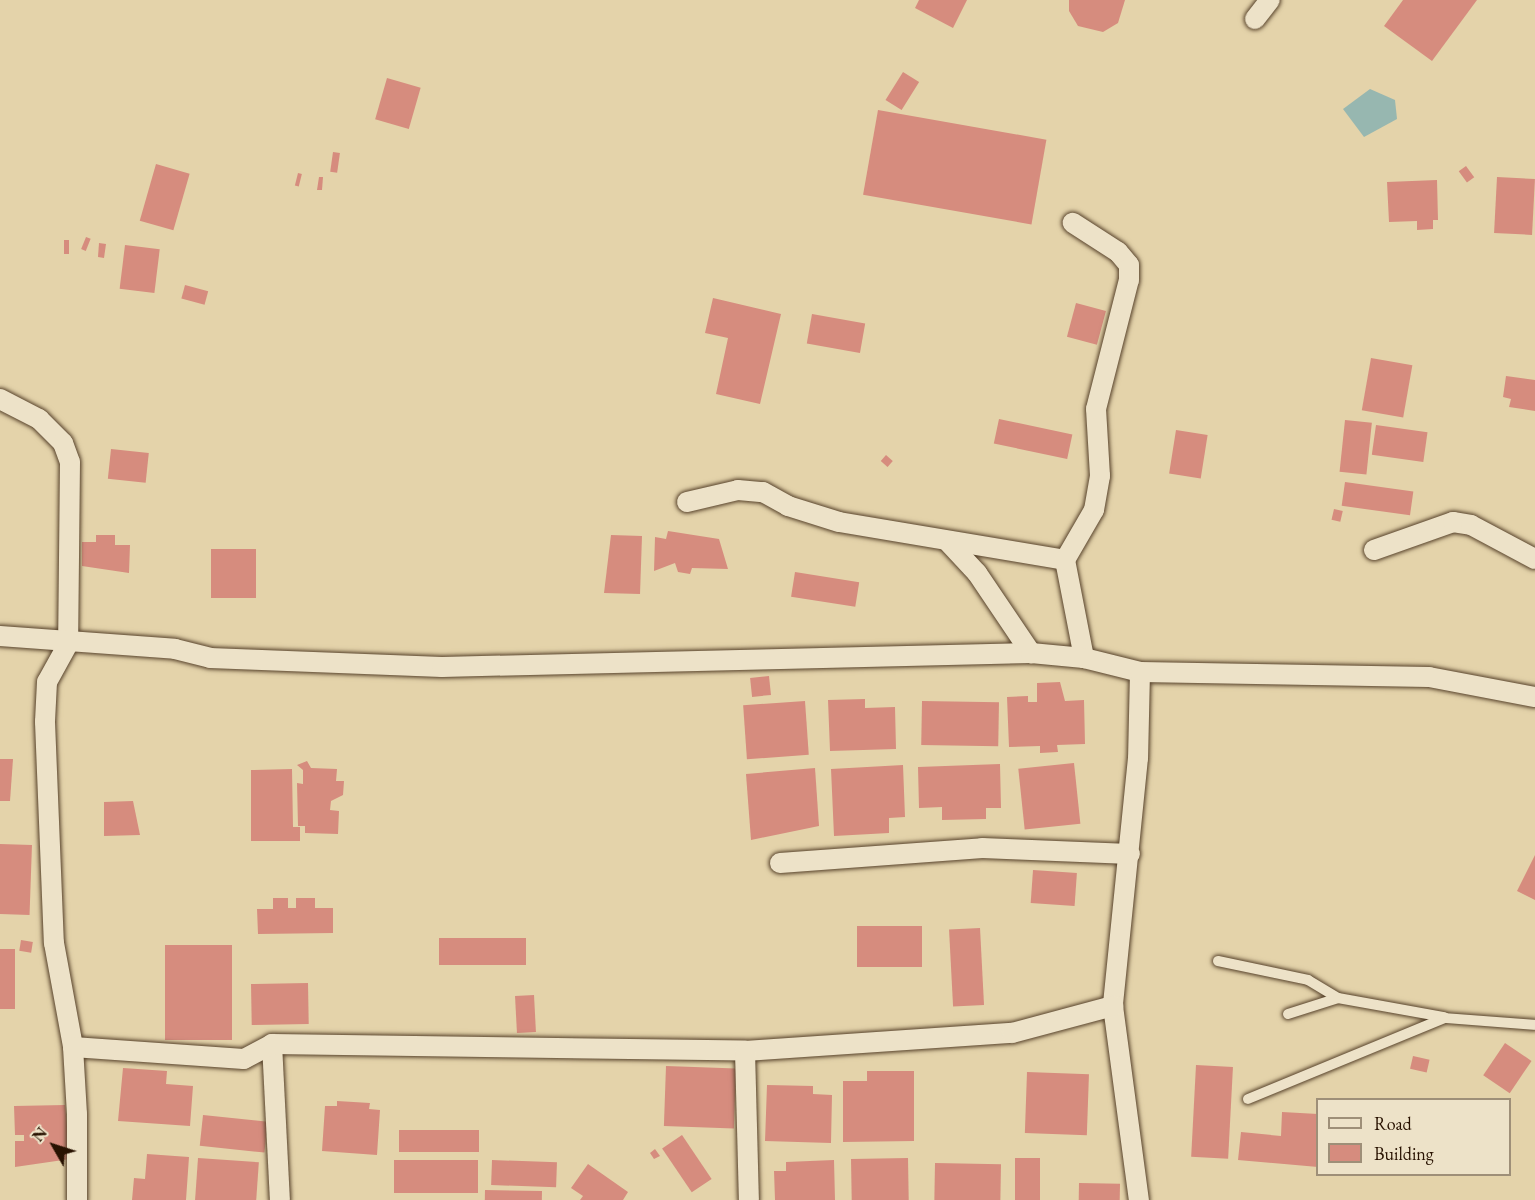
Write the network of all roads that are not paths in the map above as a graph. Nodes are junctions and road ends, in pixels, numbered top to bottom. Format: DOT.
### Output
graph roads {
  1 [pos="1270,0"];
  2 [pos="1255,19"];
  3 [pos="1073,223"];
  4 [pos="0,399"];
  5 [pos="687,502"];
  6 [pos="949,543"];
  7 [pos="1374,550"];
  8 [pos="1535,559"];
  9 [pos="1065,560"];
  10 [pos="0,636"];
  11 [pos="68,644"];
  12 [pos="1031,653"];
  13 [pos="1084,658"];
  14 [pos="1140,672"];
  15 [pos="1535,697"];
  16 [pos="1130,854"];
  17 [pos="780,863"];
  18 [pos="1218,961"];
  19 [pos="1338,998"];
  20 [pos="1113,1006"];
  21 [pos="1288,1014"];
  22 [pos="1445,1018"];
  23 [pos="1535,1025"];
  24 [pos="272,1044"];
  25 [pos="72,1047"];
  26 [pos="745,1051"];
  27 [pos="1248,1100"];
  28 [pos="77,1200"];
  29 [pos="280,1200"];
  30 [pos="749,1200"];
  31 [pos="1139,1200"];
  1 -- 2 [label="street"];
  3 -- 9 [label="street"];
  4 -- 11 [label="street"];
  5 -- 6 [label="street"];
  6 -- 9 [label="street"];
  6 -- 12 [label="street"];
  7 -- 8 [label="street"];
  9 -- 13 [label="street"];
  10 -- 11 [label="street"];
  11 -- 12 [label="street"];
  11 -- 25 [label="street"];
  12 -- 13 [label="street"];
  13 -- 14 [label="street"];
  14 -- 15 [label="street"];
  14 -- 16 [label="street"];
  16 -- 17 [label="street"];
  16 -- 20 [label="street"];
  18 -- 19 [label="lane"];
  19 -- 21 [label="lane"];
  19 -- 22 [label="lane"];
  20 -- 26 [label="street"];
  20 -- 31 [label="street"];
  22 -- 23 [label="lane"];
  22 -- 27 [label="lane"];
  24 -- 25 [label="street"];
  24 -- 26 [label="street"];
  24 -- 29 [label="street"];
  25 -- 28 [label="street"];
  26 -- 30 [label="street"];
}
